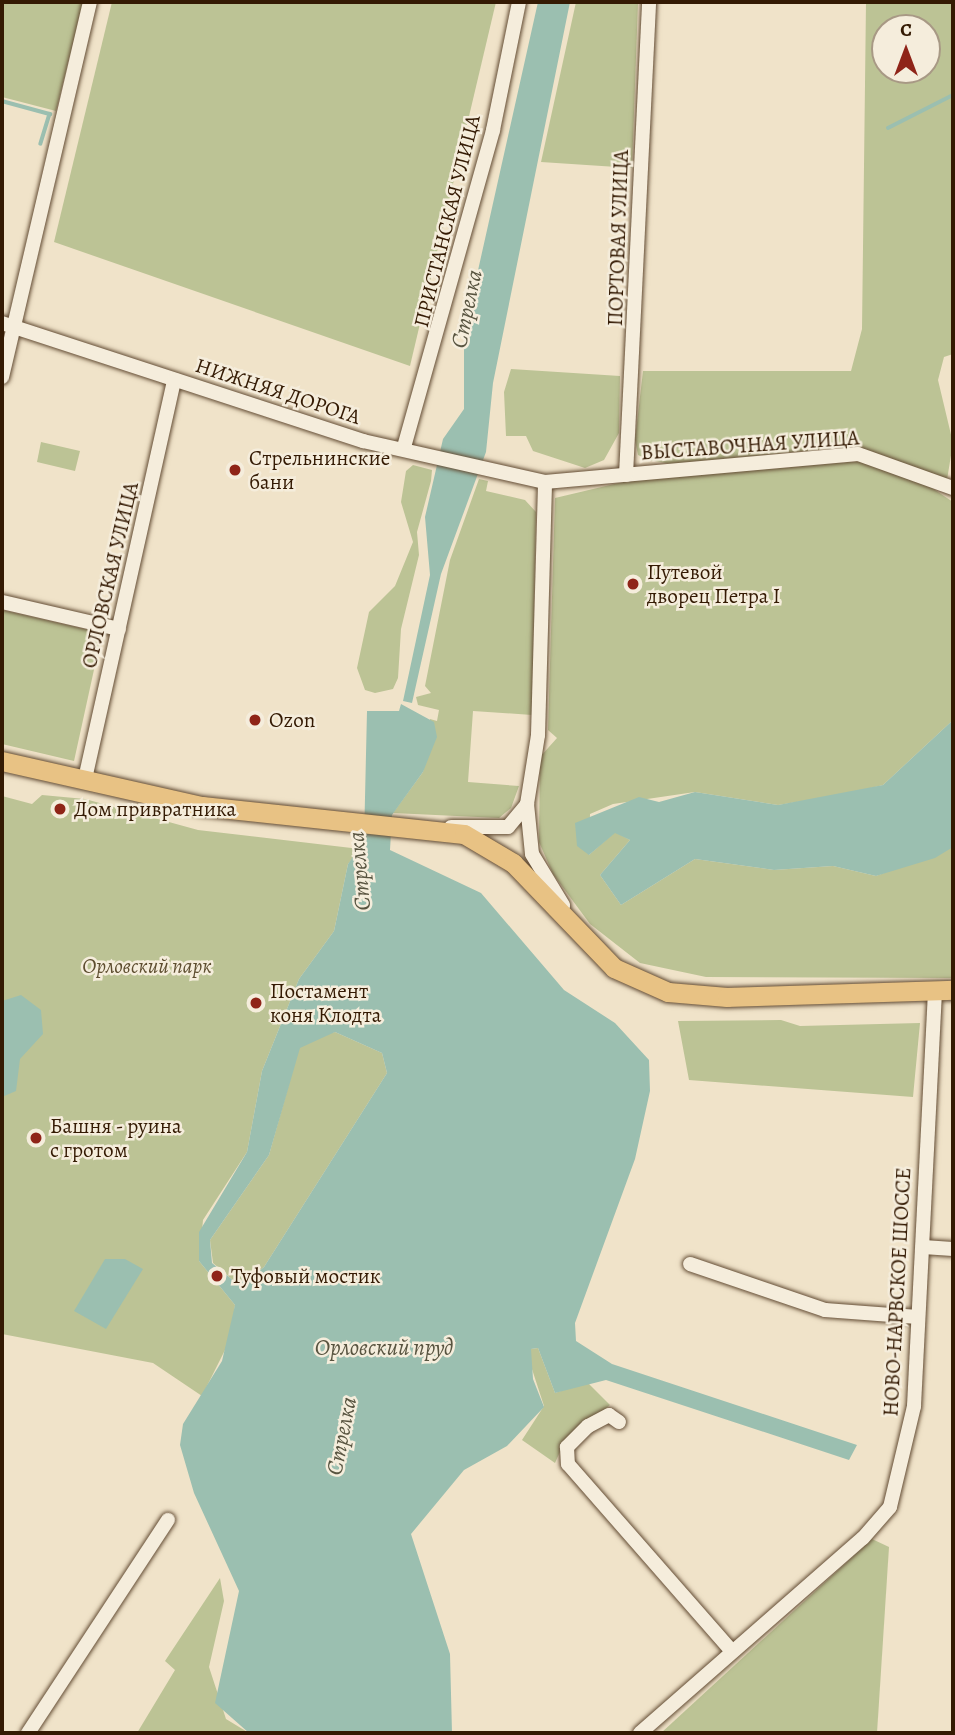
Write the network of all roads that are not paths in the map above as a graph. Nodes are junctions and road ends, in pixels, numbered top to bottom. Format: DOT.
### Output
graph roads {
  1 [pos="90,2"];
  2 [pos="519,2"];
  3 [pos="649,2"];
  4 [pos="7,325"];
  5 [pos="2,376"];
  6 [pos="174,380"];
  7 [pos="404,447"];
  8 [pos="626,475"];
  9 [pos="545,482"];
  10 [pos="953,488"];
  11 [pos="2,602"];
  12 [pos="119,629"];
  13 [pos="2,761"];
  14 [pos="2,773"];
  15 [pos="85,779"];
  16 [pos="527,804"];
  17 [pos="354,825"];
  18 [pos="439,827"];
  19 [pos="403,828"];
  20 [pos="576,935"];
  21 [pos="944,996"];
  22 [pos="923,1247"];
  23 [pos="953,1249"];
  24 [pos="690,1264"];
  25 [pos="918,1317"];
  26 [pos="619,1422"];
  27 [pos="167,1520"];
  28 [pos="731,1650"];
  29 [pos="28,1733"];
  30 [pos="640,1733"];
  1 -- 4 [label="street"];
  2 -- 7 [label="street, ПРИСТАНСКАЯ УЛИЦА"];
  3 -- 8 [label="street, ПОРТОВАЯ УЛИЦА"];
  4 -- 5 [label="street"];
  4 -- 6 [label="street, НИЖНЯЯ ДОРОГА"];
  6 -- 7 [label="street, НИЖНЯЯ ДОРОГА"];
  6 -- 12 [label="street, ОРЛОВСКАЯ УЛИЦА"];
  7 -- 9 [label="street, НИЖНЯЯ ДОРОГА"];
  8 -- 9 [label="street, ВЫСТАВОЧНАЯ УЛИЦА"];
  8 -- 10 [label="street, ВЫСТАВОЧНАЯ УЛИЦА"];
  9 -- 16 [label="street"];
  11 -- 12 [label="street"];
  12 -- 15 [label="street, ОРЛОВСКАЯ УЛИЦА"];
  13 -- 15 [label="main road"];
  14 -- 17 [label="main road"];
  15 -- 17 [label="main road"];
  16 -- 18 [label="street"];
  16 -- 20 [label="street"];
  17 -- 19 [label="main road"];
  18 -- 19 [label="main road"];
  18 -- 20 [label="main road"];
  19 -- 21 [label="main road"];
  20 -- 21 [label="main road"];
  21 -- 22 [label="street, НОВО-НАРВСКОЕ ШОССЕ"];
  22 -- 23 [label="street"];
  22 -- 25 [label="street, НОВО-НАРВСКОЕ ШОССЕ"];
  24 -- 25 [label="street"];
  25 -- 28 [label="street, НОВО-НАРВСКОЕ ШОССЕ"];
  26 -- 28 [label="street"];
  27 -- 29 [label="street"];
  28 -- 30 [label="street, НОВО-НАРВСКОЕ ШОССЕ"];
}
